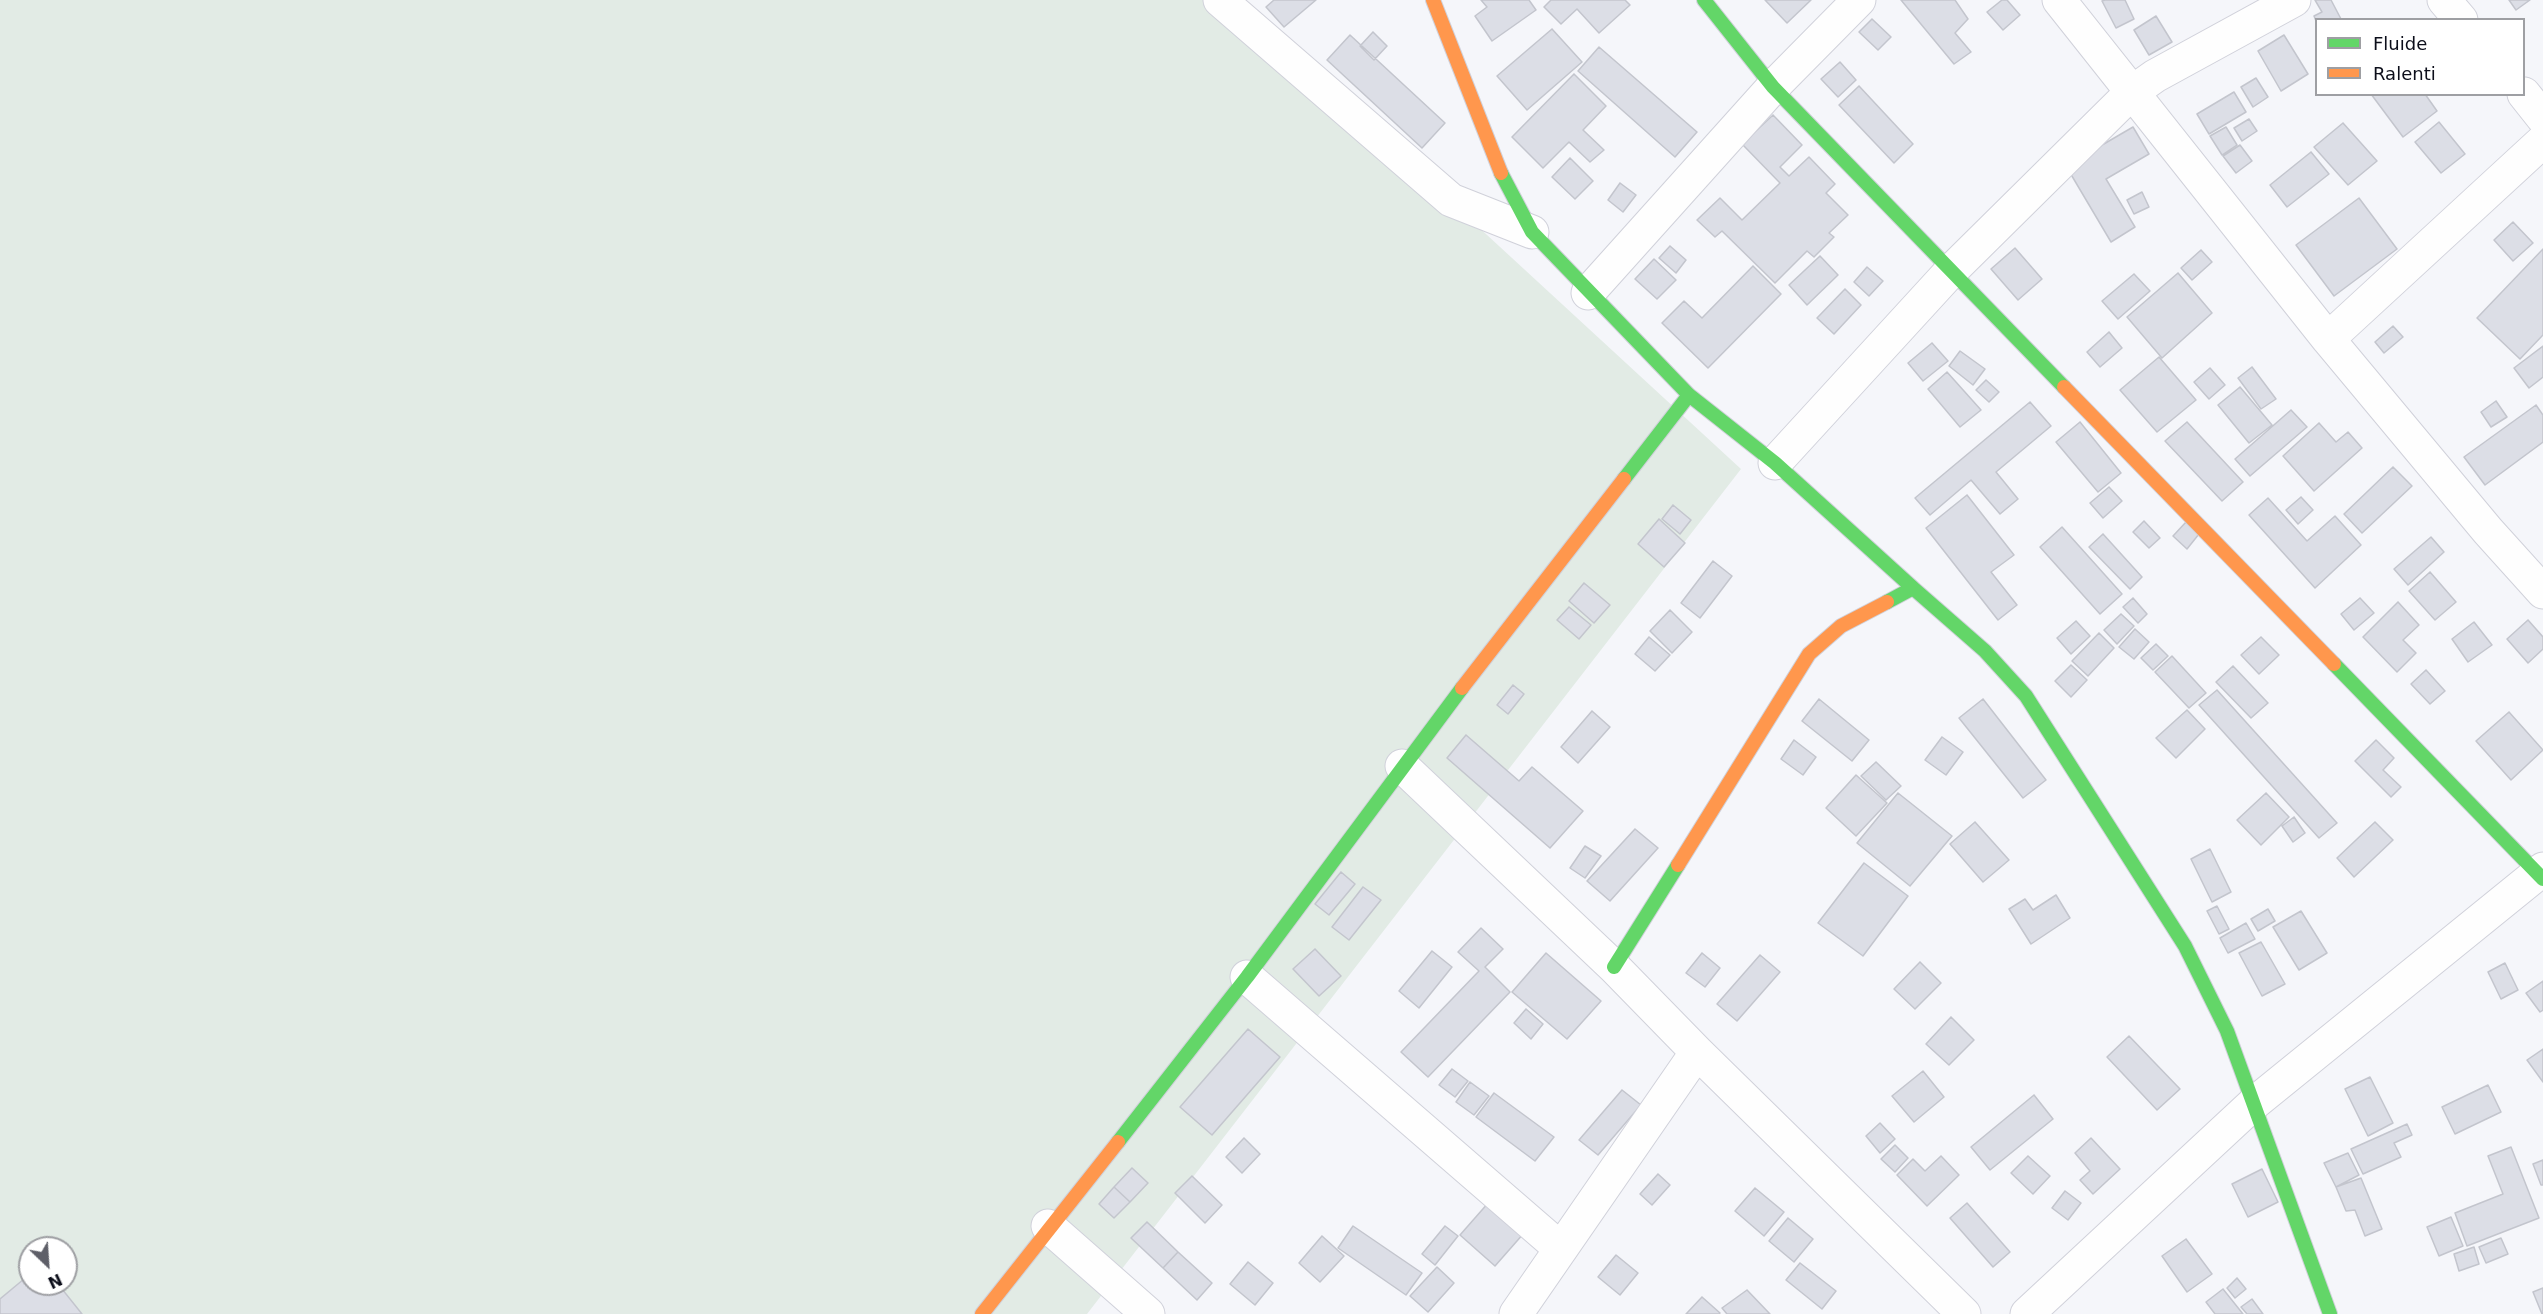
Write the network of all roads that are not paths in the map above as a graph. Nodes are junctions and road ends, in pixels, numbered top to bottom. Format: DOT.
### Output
graph roads {
  1 [pos="1221,0"];
  2 [pos="1433,0"];
  3 [pos="1704,0"];
  4 [pos="1859,0"];
  5 [pos="2058,0"];
  6 [pos="2294,0"];
  7 [pos="2444,0"];
  8 [pos="2459,18"];
  9 [pos="1773,87"];
  10 [pos="2131,93"];
  11 [pos="2525,96"];
  12 [pos="2543,118"];
  13 [pos="2543,141"];
  14 [pos="1532,232"];
  15 [pos="1950,272"];
  16 [pos="1588,293"];
  17 [pos="2328,339"];
  18 [pos="1689,395"];
  19 [pos="1775,463"];
  20 [pos="1913,588"];
  21 [pos="2543,592"];
  22 [pos="1402,766"];
  23 [pos="2542,874"];
  24 [pos="1614,967"];
  25 [pos="1246,977"];
  26 [pos="1697,1052"];
  27 [pos="2252,1105"];
  28 [pos="1048,1226"];
  29 [pos="1561,1249"];
  30 [pos="982,1314"];
  31 [pos="1148,1314"];
  32 [pos="1516,1314"];
  33 [pos="1964,1314"];
  34 [pos="2027,1314"];
  35 [pos="2330,1314"];
  1 -- 14 [label="street"];
  2 -- 14 [label="street"];
  3 -- 9 [label="street"];
  4 -- 9 [label="street"];
  5 -- 10 [label="street"];
  6 -- 10 [label="street"];
  7 -- 8 [label="street"];
  9 -- 15 [label="street"];
  9 -- 16 [label="street"];
  10 -- 15 [label="street"];
  10 -- 17 [label="street"];
  11 -- 12 [label="street"];
  13 -- 17 [label="street"];
  14 -- 16 [label="street"];
  15 -- 19 [label="street"];
  15 -- 23 [label="street"];
  16 -- 18 [label="street"];
  17 -- 21 [label="street"];
  18 -- 19 [label="street"];
  18 -- 22 [label="street"];
  19 -- 20 [label="street"];
  20 -- 24 [label="street"];
  20 -- 27 [label="street"];
  22 -- 24 [label="street"];
  22 -- 25 [label="street"];
  23 -- 27 [label="street"];
  24 -- 26 [label="street"];
  25 -- 28 [label="street"];
  25 -- 29 [label="street"];
  26 -- 29 [label="street"];
  26 -- 33 [label="street"];
  27 -- 34 [label="street"];
  27 -- 35 [label="street"];
  28 -- 30 [label="street"];
  28 -- 31 [label="street"];
  29 -- 32 [label="street"];
}
